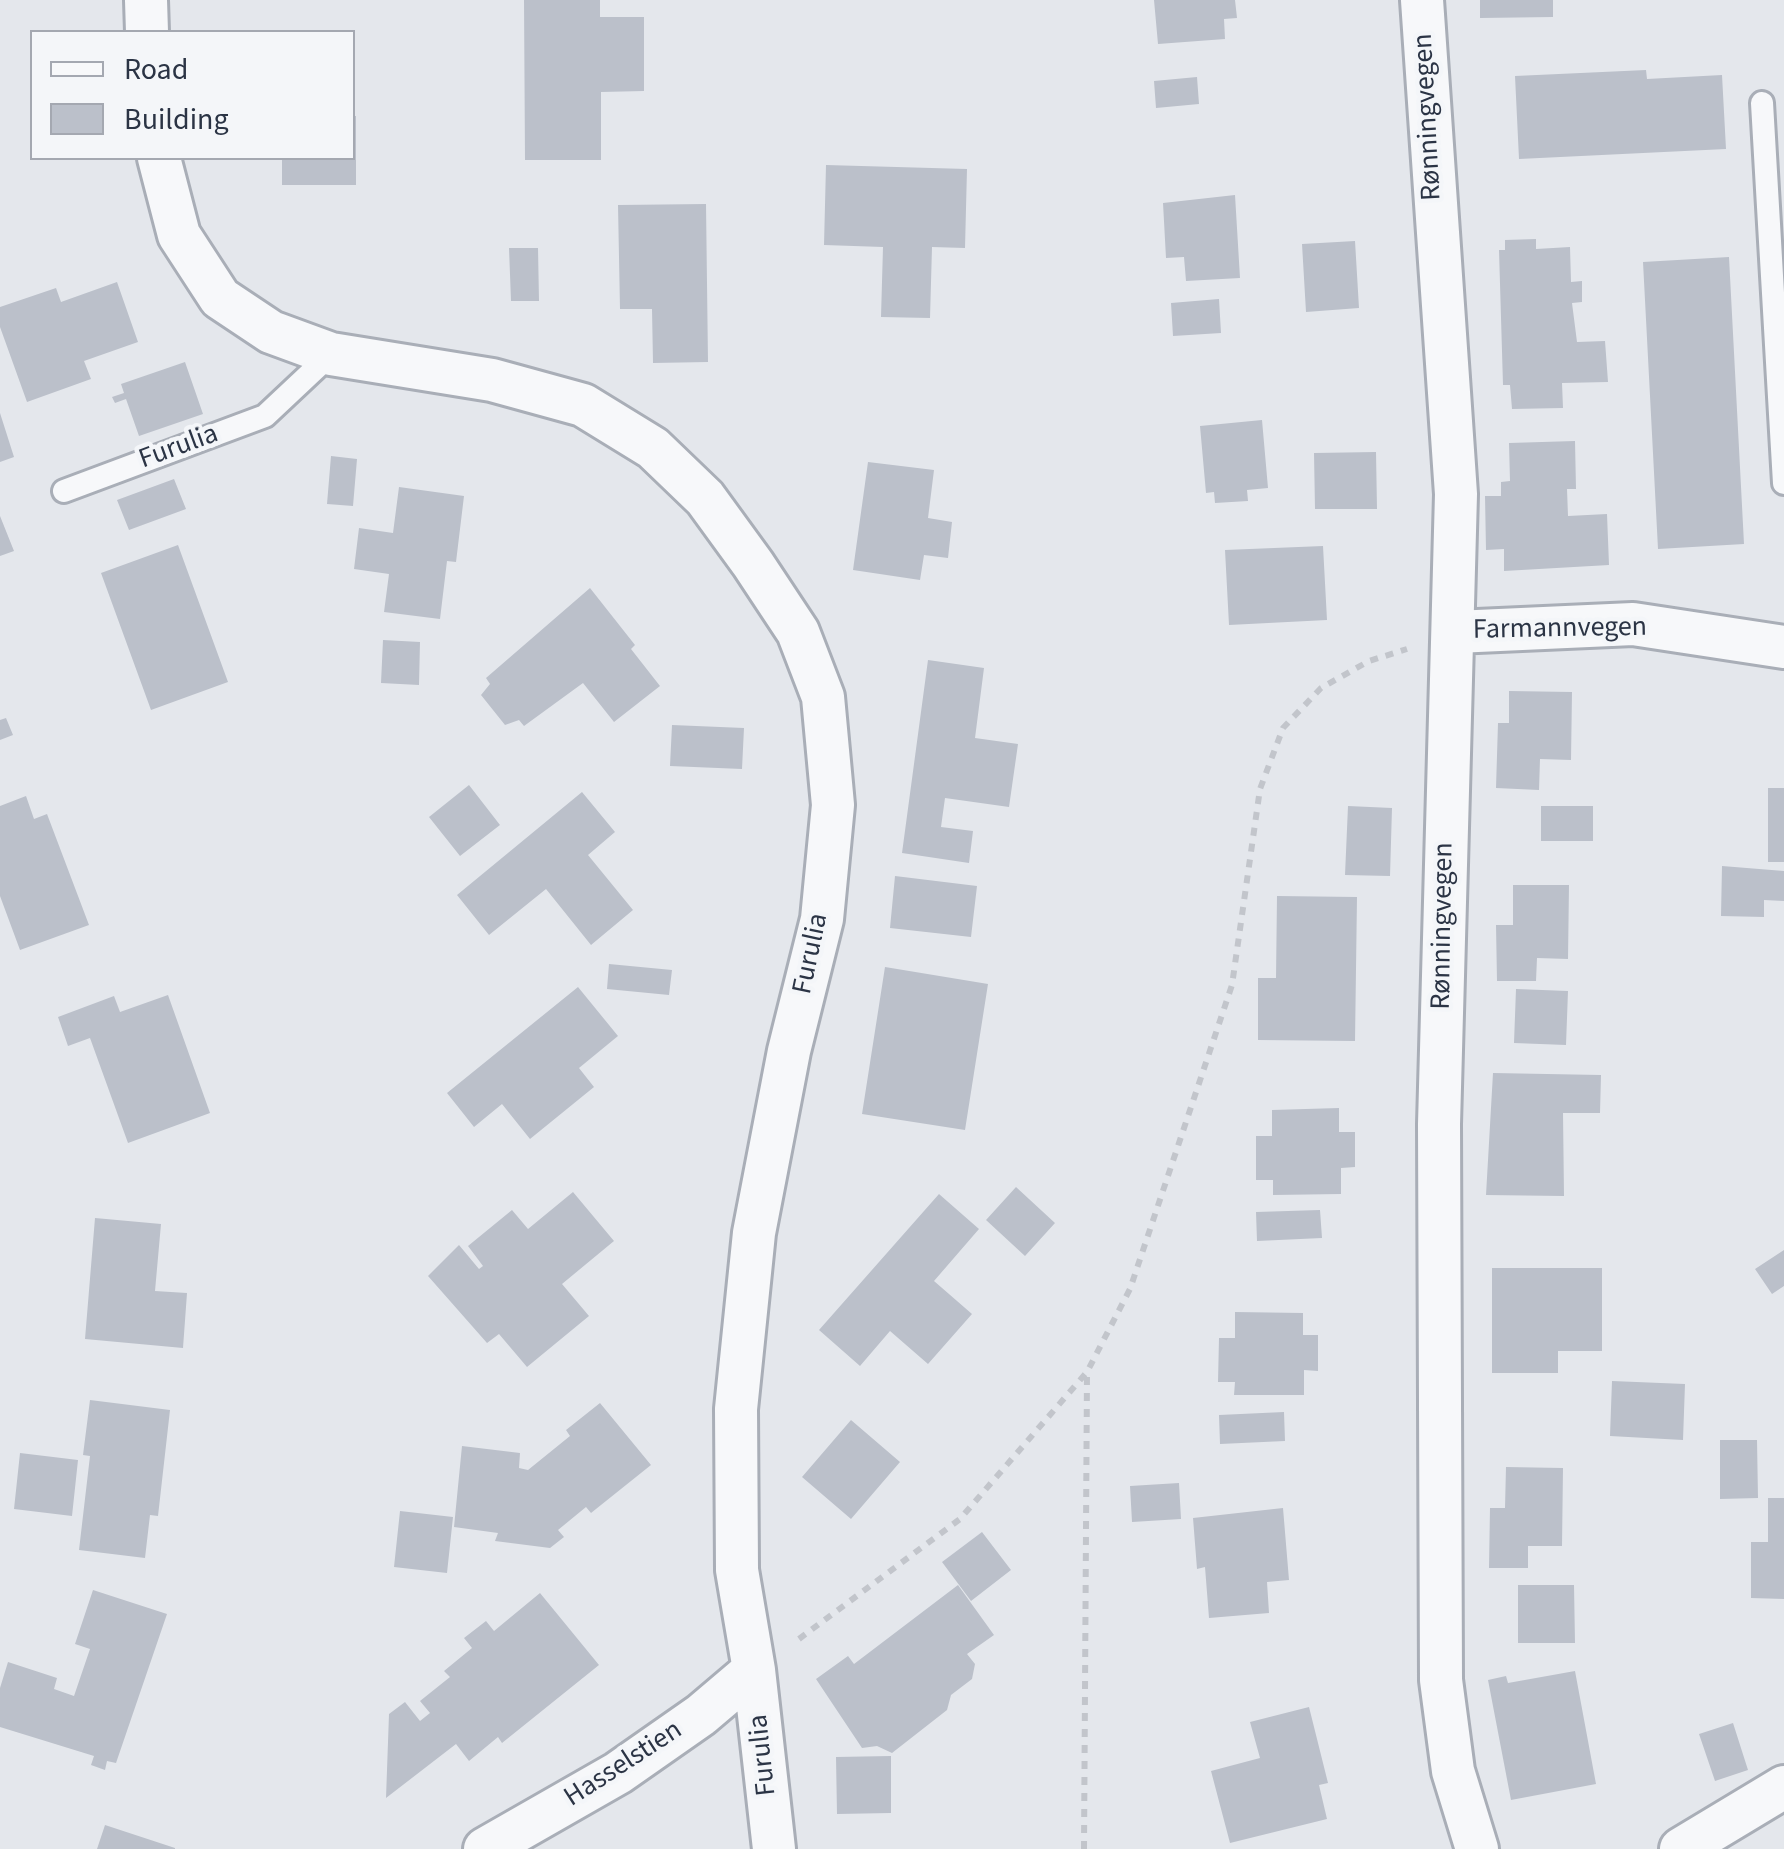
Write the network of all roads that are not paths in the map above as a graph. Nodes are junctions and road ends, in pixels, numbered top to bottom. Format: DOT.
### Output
graph roads {
  1 [pos="146,0"];
  2 [pos="1422,0"];
  3 [pos="147,30"];
  4 [pos="1762,103"];
  5 [pos="159,160"];
  6 [pos="331,354"];
  7 [pos="1784,483"];
  8 [pos="64,491"];
  9 [pos="1455,632"];
  10 [pos="1784,647"];
  11 [pos="754,1670"];
  12 [pos="1784,1787"];
  13 [pos="485,1849"];
  14 [pos="774,1849"];
  15 [pos="1478,1849"];
  16 [pos="1682,1849"];
  1 -- 3 [label="street"];
  2 -- 9 [label="street, Rønningvegen"];
  4 -- 7 [label="lane"];
  5 -- 6 [label="street, Furulia"];
  6 -- 8 [label="lane, Furulia"];
  6 -- 11 [label="street, Furulia"];
  9 -- 10 [label="street, Farmannvegen"];
  9 -- 15 [label="street, Rønningvegen"];
  11 -- 13 [label="street, Hasselstien"];
  11 -- 14 [label="street, Furulia"];
  12 -- 16 [label="street"];
}
